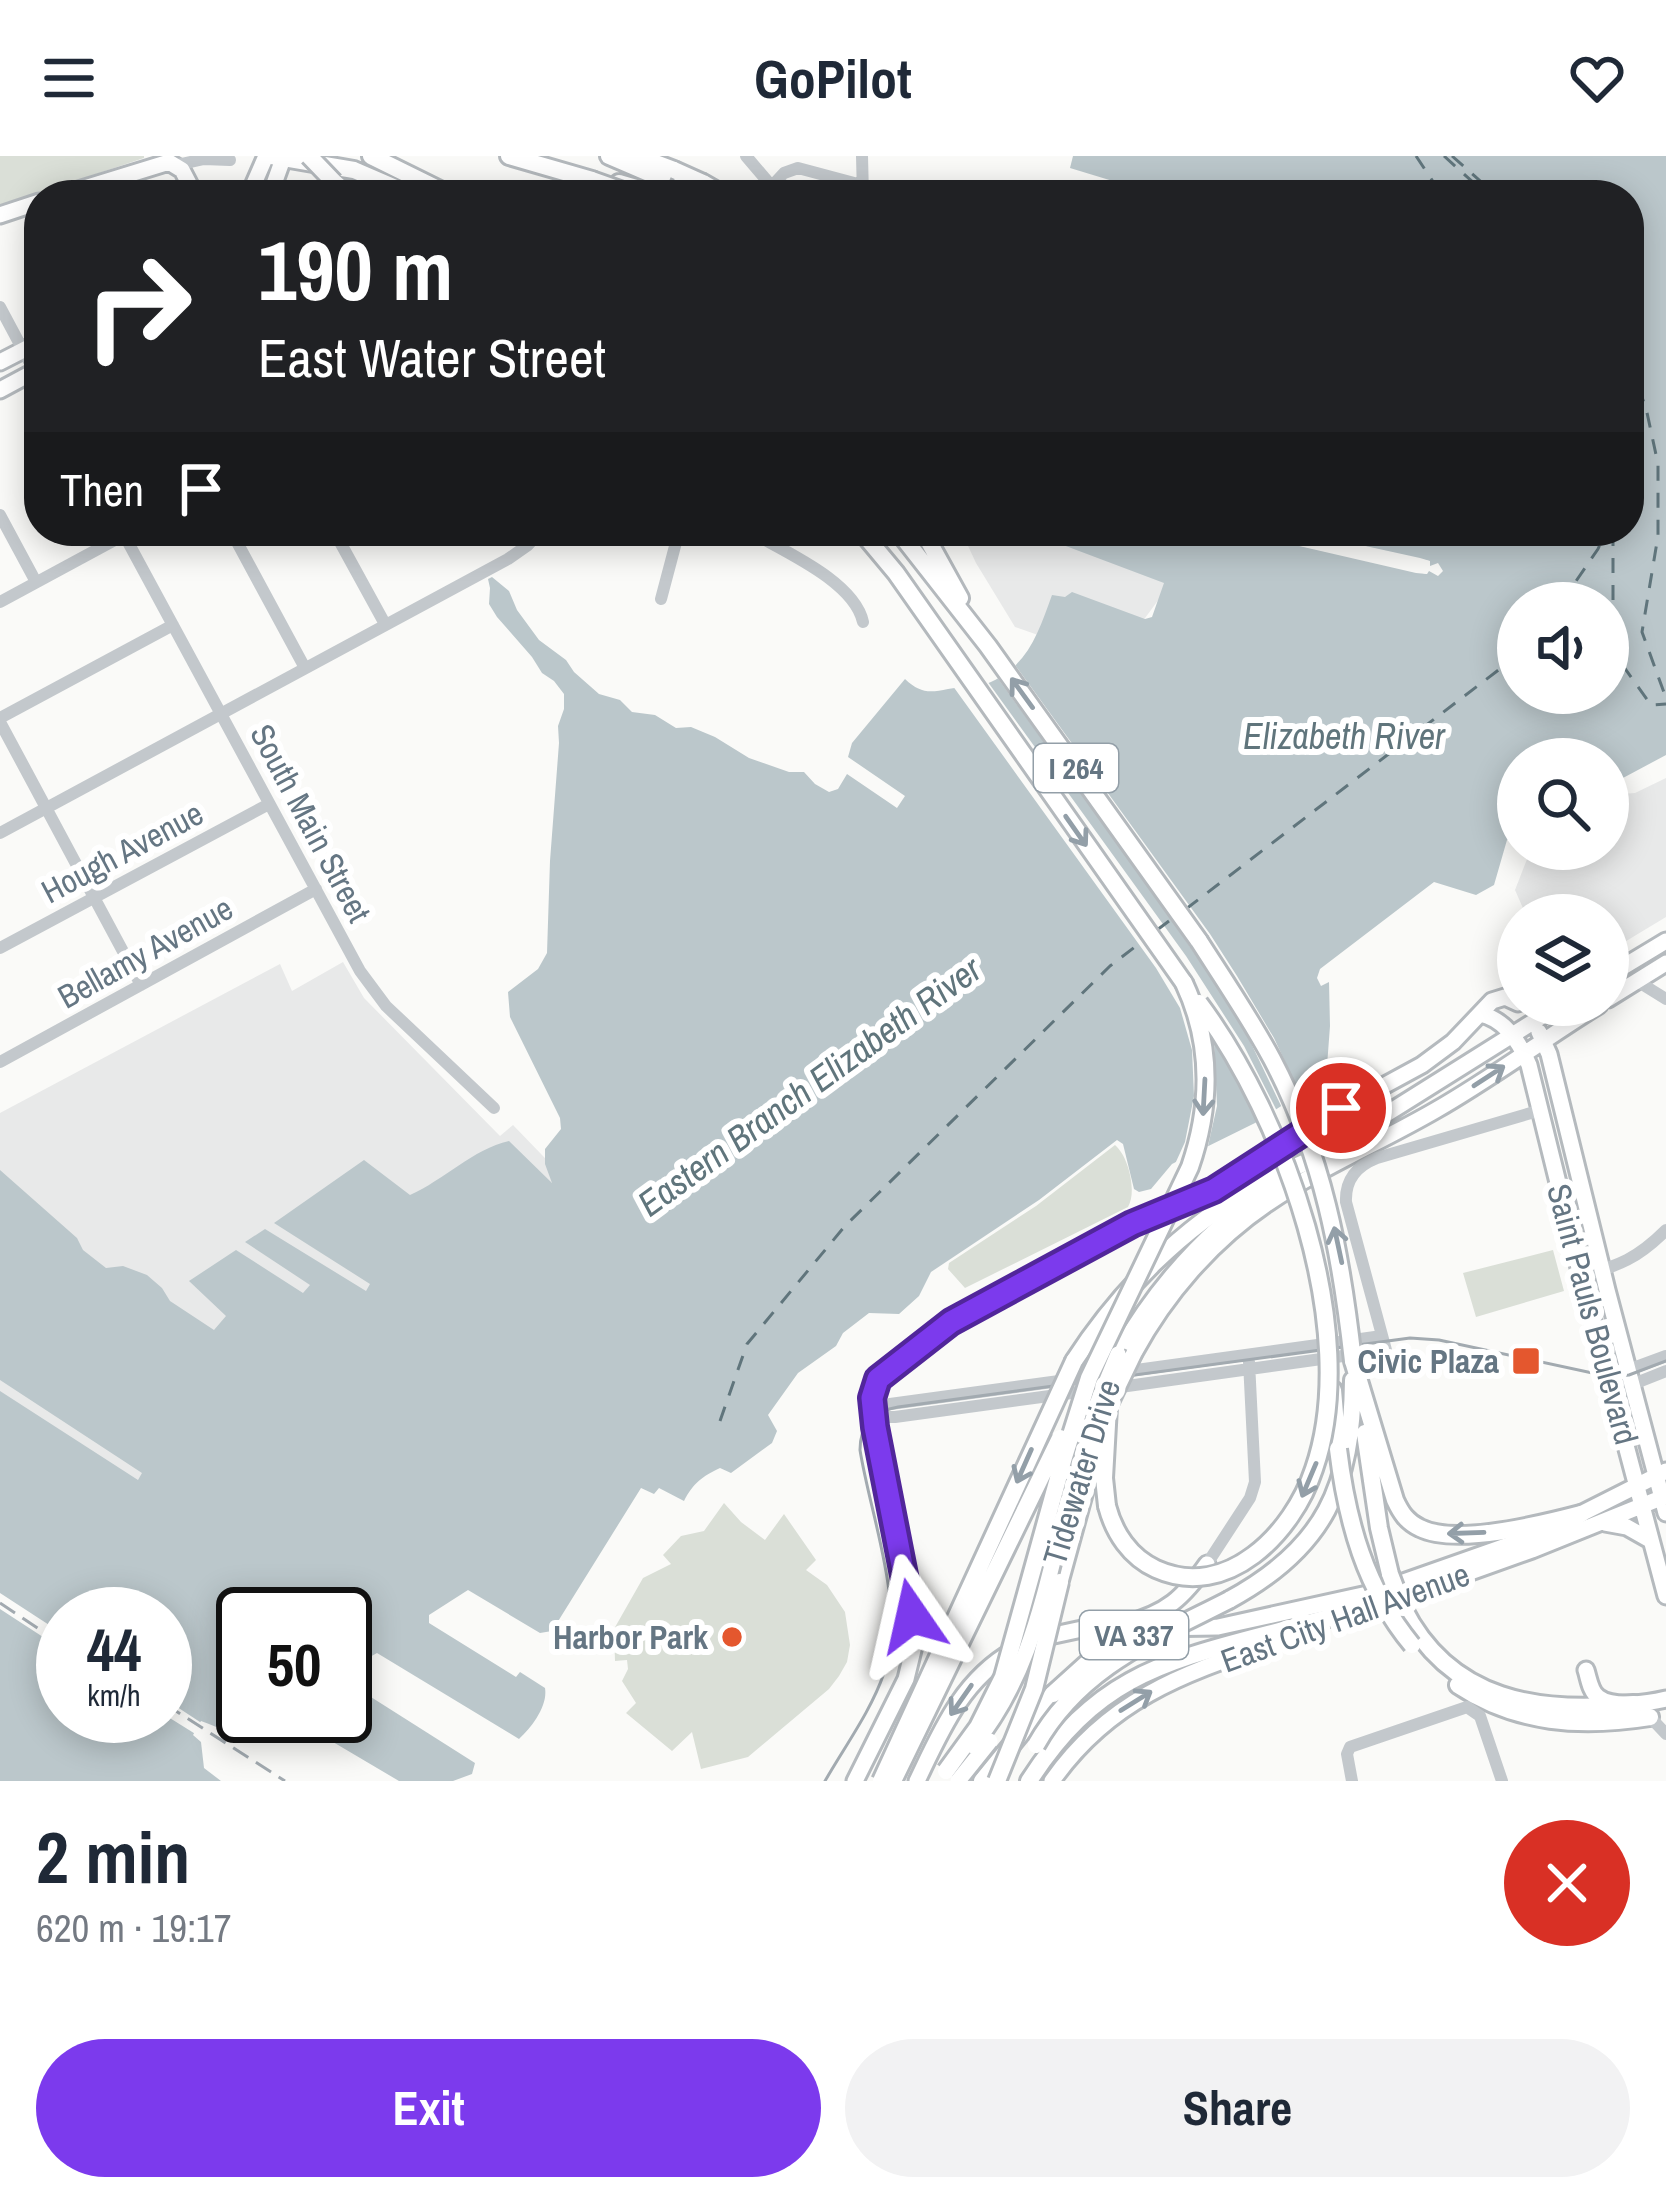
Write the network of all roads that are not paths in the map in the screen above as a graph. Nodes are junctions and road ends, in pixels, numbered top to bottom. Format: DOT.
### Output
graph roads {
  1 [pos="309,156"];
  2 [pos="371,156"];
  3 [pos="509,156"];
  4 [pos="598,156"];
  5 [pos="610,156"];
  6 [pos="746,156"];
  7 [pos="276,157"];
  8 [pos="230,160"];
  9 [pos="177,165"];
  10 [pos="109,180"];
  11 [pos="186,180"];
  12 [pos="332,180"];
  13 [pos="377,180"];
  14 [pos="420,180"];
  15 [pos="592,180"];
  16 [pos="657,180"];
  17 [pos="657,180"];
  18 [pos="766,180"];
  19 [pos="780,180"];
  20 [pos="833,180"];
  21 [pos="0,308"];
  22 [pos="23,351"];
  23 [pos="0,362"];
  24 [pos="0,515"];
  25 [pos="100,546"];
  26 [pos="130,546"];
  27 [pos="238,546"];
  28 [pos="342,546"];
  29 [pos="526,546"];
  30 [pos="676,546"];
  31 [pos="773,546"];
  32 [pos="859,546"];
  33 [pos="873,546"];
  34 [pos="910,546"];
  35 [pos="931,546"];
  36 [pos="936,546"];
  37 [pos="940,562"];
  38 [pos="36,582"];
  39 [pos="661,599"];
  40 [pos="0,602"];
  41 [pos="920,609"];
  42 [pos="863,622"];
  43 [pos="385,624"];
  44 [pos="172,625"];
  45 [pos="988,646"];
  46 [pos="305,668"];
  47 [pos="221,714"];
  48 [pos="0,720"];
  49 [pos="269,804"];
  50 [pos="46,808"];
  51 [pos="0,833"];
  52 [pos="316,890"];
  53 [pos="95,898"];
  54 [pos="1666,941"];
  55 [pos="0,949"];
  56 [pos="1629,963"];
  57 [pos="1666,963"];
  58 [pos="1637,981"];
  59 [pos="1184,983"];
  60 [pos="1666,984"];
  61 [pos="141,985"];
  62 [pos="1629,986"];
  63 [pos="1497,999"];
  64 [pos="1666,999"];
  65 [pos="1477,1023"];
  66 [pos="1527,1026"];
  67 [pos="1535,1026"];
  68 [pos="1566,1026"];
  69 [pos="1512,1035"];
  70 [pos="1543,1041"];
  71 [pos="1493,1047"];
  72 [pos="1524,1053"];
  73 [pos="0,1062"];
  74 [pos="494,1108"];
  75 [pos="1540,1110"];
  76 [pos="1572,1145"];
  77 [pos="1324,1154"];
  78 [pos="1580,1180"];
  79 [pos="1560,1191"];
  80 [pos="1666,1230"];
  81 [pos="1602,1271"];
  82 [pos="1581,1276"];
  83 [pos="1126,1353"];
  84 [pos="1666,1356"];
  85 [pos="1353,1361"];
  86 [pos="1249,1362"];
  87 [pos="1330,1366"];
  88 [pos="1666,1371"];
  89 [pos="1630,1377"];
  90 [pos="1089,1378"];
  91 [pos="1610,1386"];
  92 [pos="1101,1408"];
  93 [pos="873,1414"];
  94 [pos="1661,1474"];
  95 [pos="1637,1486"];
  96 [pos="1665,1502"];
  97 [pos="1642,1506"];
  98 [pos="1581,1514"];
  99 [pos="1602,1523"];
  100 [pos="1067,1531"];
  101 [pos="1650,1540"];
  102 [pos="1207,1564"];
  103 [pos="1060,1582"];
  104 [pos="1666,1596"];
  105 [pos="1228,1600"];
  106 [pos="1380,1604"];
  107 [pos="1106,1629"];
  108 [pos="1586,1670"];
  109 [pos="1666,1699"];
  110 [pos="1634,1704"];
  111 [pos="1658,1715"];
  112 [pos="1666,1734"];
  113 [pos="949,1778"];
  114 [pos="1501,1778"];
  115 [pos="855,1781"];
  116 [pos="881,1781"];
  117 [pos="893,1781"];
  118 [pos="917,1781"];
  119 [pos="982,1781"];
  120 [pos="997,1781"];
  121 [pos="1019,1781"];
  122 [pos="1029,1781"];
  123 [pos="1052,1781"];
  124 [pos="1352,1781"];
  125 [pos="1482,1781"];
  1 -- 12 [label="highway, bridge"];
  2 -- 14 [label="highway"];
  3 -- 15 [label="highway, bridge"];
  4 -- 16 [label="highway"];
  5 -- 17 [label="highway"];
  6 -- 18 [label="street"];
  7 -- 13 [label="highway"];
  8 -- 9 [label="street"];
  9 -- 10 [label="main road"];
  9 -- 11 [label="main road"];
  19 -- 20 [label="street"];
  21 -- 22 [label="street"];
  22 -- 23 [label="main road"];
  24 -- 38 [label="street"];
  25 -- 38 [label="street"];
  26 -- 44 [label="street, South Main Street"];
  27 -- 46 [label="street"];
  28 -- 43 [label="street"];
  29 -- 43 [label="street"];
  30 -- 39 [label="street"];
  31 -- 42 [label="street"];
  32 -- 41 [label="highway"];
  33 -- 41 [label="highway, I 264"];
  34 -- 45 [label="highway, I 264"];
  35 -- 37 [label="highway"];
  36 -- 37 [label="highway"];
  37 -- 45 [label="highway"];
  38 -- 40 [label="street"];
  41 -- 59 [label="highway, I 264, one-way"];
  43 -- 46 [label="street"];
  44 -- 47 [label="street, South Main Street"];
  44 -- 48 [label="street"];
  85 -- 45 [label="highway, I 264, one-way, bridge"];
  46 -- 47 [label="street"];
  47 -- 49 [label="street, South Main Street"];
  47 -- 50 [label="street"];
  48 -- 50 [label="street"];
  49 -- 52 [label="street, South Main Street"];
  49 -- 53 [label="street, Hough Avenue"];
  50 -- 51 [label="street"];
  50 -- 53 [label="street"];
  52 -- 61 [label="street, Bellamy Avenue"];
  52 -- 74 [label="street, South Main Street"];
  53 -- 55 [label="street, Hough Avenue"];
  53 -- 61 [label="street"];
  54 -- 56 [label="main road"];
  57 -- 58 [label="main road"];
  57 -- 60 [label="street"];
  58 -- 62 [label="main road"];
  58 -- 64 [label="street"];
  59 -- 87 [label="highway, bridge"];
  59 -- 90 [label="highway, I 264, one-way, bridge"];
  61 -- 73 [label="street, Bellamy Avenue"];
  63 -- 65 [label="main road"];
  65 -- 69 [label="main road"];
  65 -- 71 [label="main road"];
  65 -- 93 [label="main road"];
  66 -- 69 [label="main road, Tidewater Drive"];
  67 -- 70 [label="main road, Saint Pauls Boulevard"];
  68 -- 70 [label="main road"];
  69 -- 71 [label="main road, Tidewater Drive"];
  69 -- 72 [label="main road, Saint Pauls Boulevard"];
  70 -- 72 [label="main road"];
  70 -- 76 [label="main road, Saint Pauls Boulevard"];
  71 -- 77 [label="main road, Tidewater Drive"];
  72 -- 75 [label="main road, Saint Pauls Boulevard"];
  83 -- 72 [label="main road, one-way"];
  75 -- 76 [label="main road"];
  75 -- 79 [label="main road, Saint Pauls Boulevard"];
  75 -- 86 [label="street"];
  76 -- 78 [label="main road, Saint Pauls Boulevard"];
  77 -- 83 [label="main road, Tidewater Drive"];
  77 -- 116 [label="highway, one-way, bridge"];
  78 -- 79 [label="main road"];
  78 -- 81 [label="main road, Saint Pauls Boulevard"];
  79 -- 82 [label="main road, Saint Pauls Boulevard"];
  80 -- 81 [label="street"];
  81 -- 82 [label="street"];
  81 -- 89 [label="main road, Saint Pauls Boulevard"];
  82 -- 91 [label="main road, Saint Pauls Boulevard"];
  83 -- 92 [label="main road, Tidewater Drive, bridge"];
  84 -- 89 [label="street"];
  98 -- 85 [label="highway, one-way"];
  85 -- 105 [label="highway, I 264"];
  85 -- 110 [label="highway, bridge"];
  86 -- 93 [label="street"];
  86 -- 102 [label="street"];
  87 -- 92 [label="highway, one-way, bridge"];
  87 -- 111 [label="highway, bridge"];
  88 -- 89 [label="street"];
  89 -- 91 [label="street"];
  89 -- 94 [label="main road, Saint Pauls Boulevard"];
  90 -- 113 [label="highway, bridge"];
  90 -- 117 [label="highway, I 264, bridge"];
  91 -- 95 [label="main road, Saint Pauls Boulevard"];
  92 -- 100 [label="main road, Tidewater Drive"];
  93 -- 115 [label="main road"];
  94 -- 95 [label="main road, East City Hall Avenue"];
  94 -- 96 [label="main road, Saint Pauls Boulevard"];
  95 -- 97 [label="main road, Saint Pauls Boulevard"];
  95 -- 98 [label="main road, East City Hall Avenue"];
  96 -- 97 [label="main road, East City Hall Avenue"];
  97 -- 99 [label="main road, East City Hall Avenue"];
  97 -- 101 [label="main road, Saint Pauls Boulevard"];
  98 -- 107 [label="main road, East City Hall Avenue"];
  99 -- 101 [label="main road"];
  99 -- 106 [label="main road, East City Hall Avenue"];
  100 -- 103 [label="main road, Tidewater Drive"];
  100 -- 113 [label="main road, Tidewater Drive, bridge"];
  101 -- 104 [label="main road, Saint Pauls Boulevard"];
  102 -- 107 [label="main road"];
  103 -- 113 [label="main road, Tidewater Drive, bridge"];
  103 -- 120 [label="highway, bridge"];
  105 -- 119 [label="highway, VA 337, bridge"];
  105 -- 121 [label="highway, I 264, bridge"];
  106 -- 122 [label="highway"];
  123 -- 106 [label="main road, East City Hall Avenue, one-way"];
  107 -- 118 [label="main road, East City Hall Avenue, one-way"];
  108 -- 110 [label="main road"];
  109 -- 110 [label="main road"];
  111 -- 112 [label="street"];
  114 -- 124 [label="street"];
  114 -- 125 [label="street"];
}
